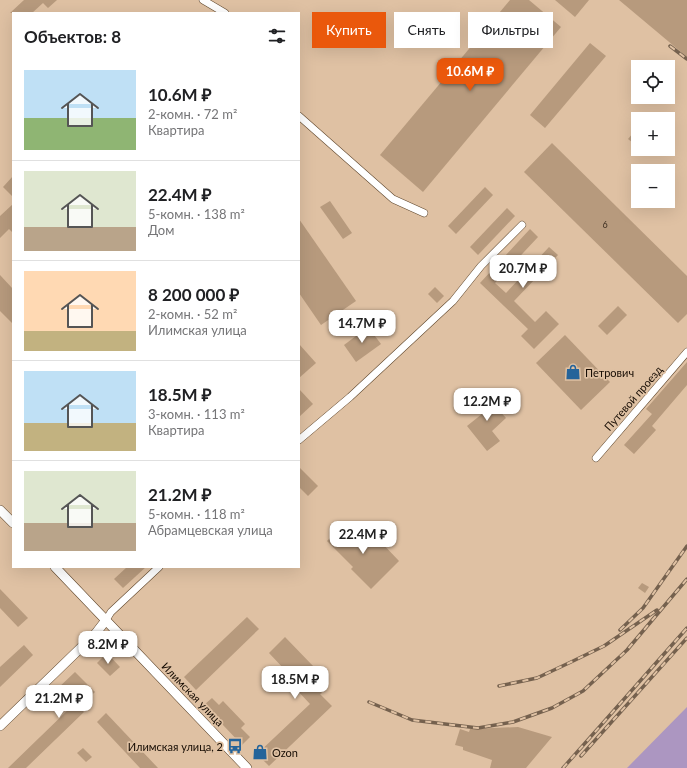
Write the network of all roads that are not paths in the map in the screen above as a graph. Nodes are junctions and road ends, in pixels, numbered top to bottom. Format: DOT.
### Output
graph roads {
  1 [pos="203,0"];
  2 [pos="223,12"];
  3 [pos="300,117"];
  4 [pos="424,213"];
  5 [pos="522,225"];
  6 [pos="687,352"];
  7 [pos="300,439"];
  8 [pos="596,458"];
  9 [pos="0,510"];
  10 [pos="12,522"];
  11 [pos="56,568"];
  12 [pos="157,568"];
  13 [pos="106,620"];
  14 [pos="0,726"];
  15 [pos="247,768"];
  1 -- 2 [label="street"];
  3 -- 4 [label="street"];
  5 -- 7 [label="street"];
  6 -- 8 [label="street, Путевой проезд"];
  9 -- 10 [label="street"];
  11 -- 13 [label="street, Илимская улица"];
  12 -- 13 [label="street"];
  13 -- 14 [label="street"];
  13 -- 15 [label="street, Илимская улица"];
}
